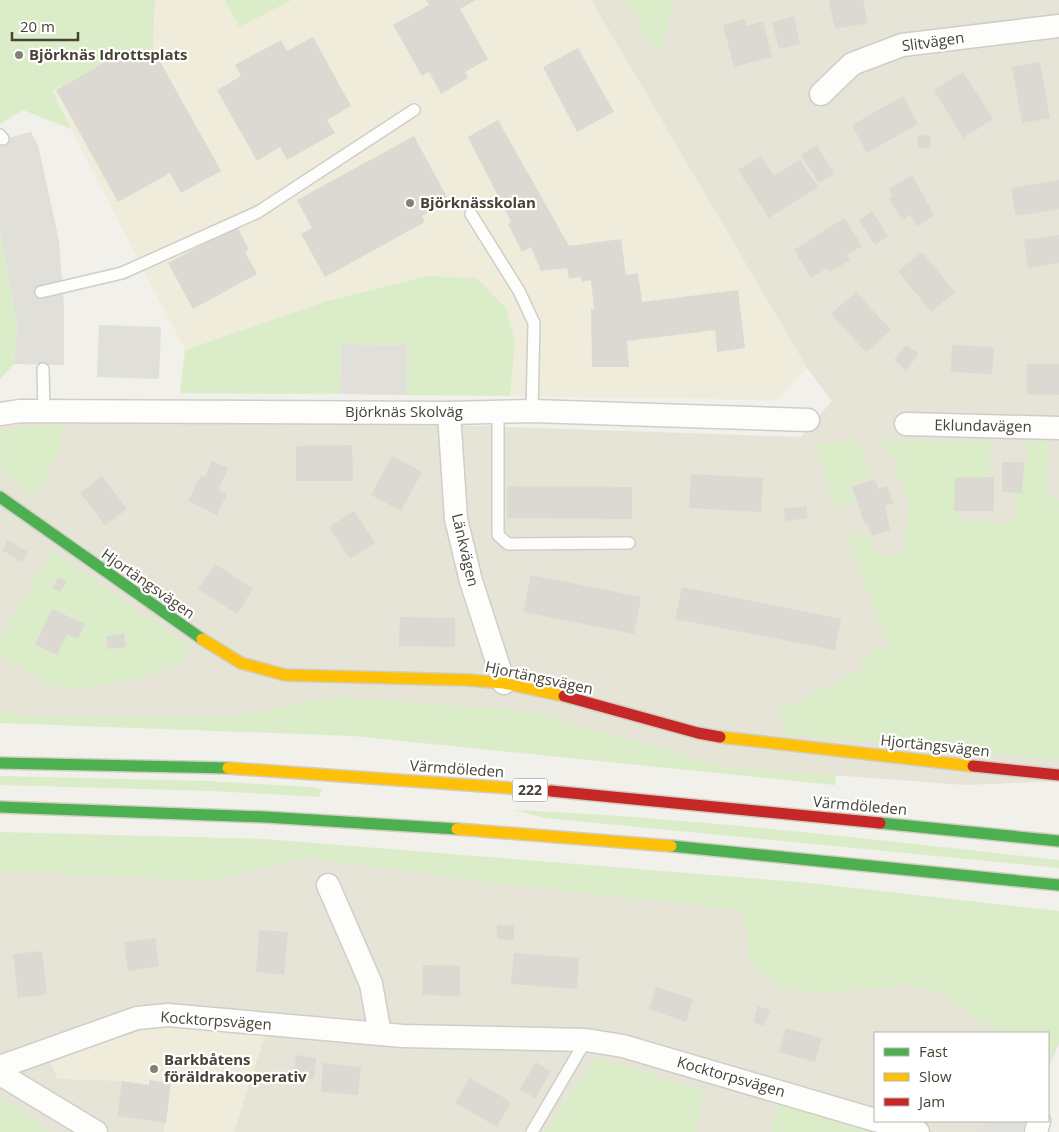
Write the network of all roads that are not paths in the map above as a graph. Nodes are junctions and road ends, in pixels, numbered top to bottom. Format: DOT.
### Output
graph roads {
  1 [pos="1059,26"];
  2 [pos="822,94"];
  3 [pos="414,110"];
  4 [pos="471,214"];
  5 [pos="41,292"];
  6 [pos="43,369"];
  7 [pos="532,411"];
  8 [pos="44,412"];
  9 [pos="498,412"];
  10 [pos="449,413"];
  11 [pos="0,414"];
  12 [pos="808,420"];
  13 [pos="906,424"];
  14 [pos="1059,428"];
  15 [pos="0,497"];
  16 [pos="629,543"];
  17 [pos="504,683"];
  18 [pos="0,763"];
  19 [pos="1059,775"];
  20 [pos="0,808"];
  21 [pos="1059,841"];
  22 [pos="328,885"];
  23 [pos="1059,885"];
  24 [pos="380,1034"];
  25 [pos="586,1040"];
  26 [pos="0,1067"];
  27 [pos="0,1074"];
  28 [pos="874,1120"];
  29 [pos="883,1122"];
  30 [pos="96,1132"];
  31 [pos="532,1132"];
  32 [pos="918,1132"];
  1 -- 2 [label="street, Slitvägen"];
  3 -- 5 [label="lane"];
  4 -- 7 [label="lane"];
  6 -- 8 [label="lane"];
  7 -- 9 [label="street, Björknäs Skolväg"];
  7 -- 12 [label="street, Björknäs Skolväg"];
  8 -- 10 [label="street, Björknäs Skolväg"];
  8 -- 11 [label="street, Björknäs Skolväg"];
  9 -- 10 [label="street, Björknäs Skolväg"];
  9 -- 16 [label="lane"];
  10 -- 17 [label="street, Länkvägen"];
  13 -- 14 [label="street, Eklundavägen"];
  15 -- 17 [label="main road, Hjortängsvägen"];
  17 -- 19 [label="main road, Hjortängsvägen"];
  18 -- 21 [label="main road, Värmdöleden / 222"];
  20 -- 23 [label="main road"];
  22 -- 24 [label="street"];
  24 -- 25 [label="street, Kocktorpsvägen"];
  24 -- 26 [label="street, Kocktorpsvägen"];
  25 -- 28 [label="street, Kocktorpsvägen"];
  25 -- 31 [label="lane"];
  27 -- 30 [label="street"];
  29 -- 32 [label="street"];
}
